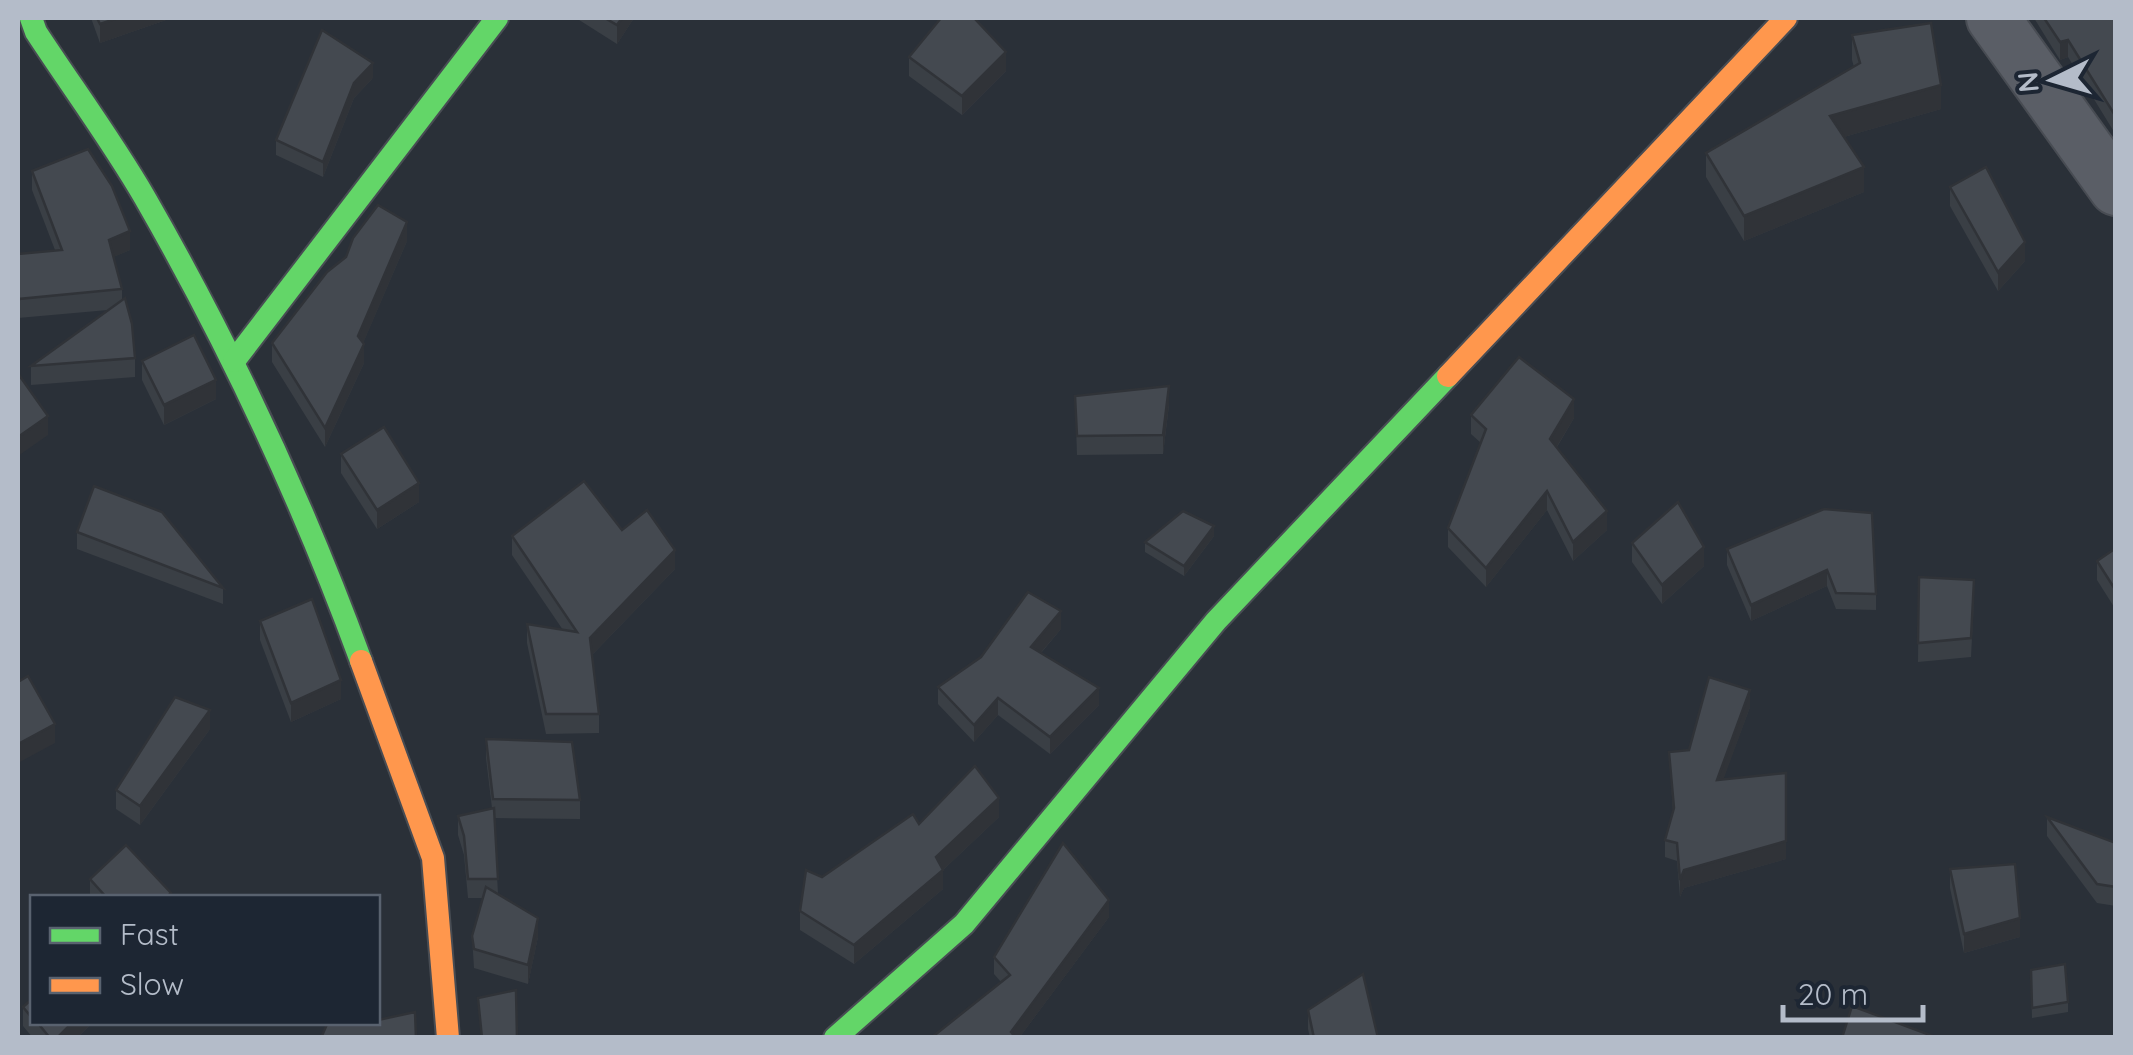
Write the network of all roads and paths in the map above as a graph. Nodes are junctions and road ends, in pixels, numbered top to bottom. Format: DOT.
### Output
graph roads {
  1 [pos="31,18"];
  2 [pos="496,18"];
  3 [pos="1786,18"];
  4 [pos="1993,18"];
  5 [pos="2116,189"];
  6 [pos="234,361"];
  7 [pos="448,1038"];
  8 [pos="835,1038"];
  1 -- 6 [label="street"];
  2 -- 6 [label="street"];
  3 -- 8 [label="street"];
  4 -- 5 [label="street"];
  6 -- 7 [label="street"];
}
